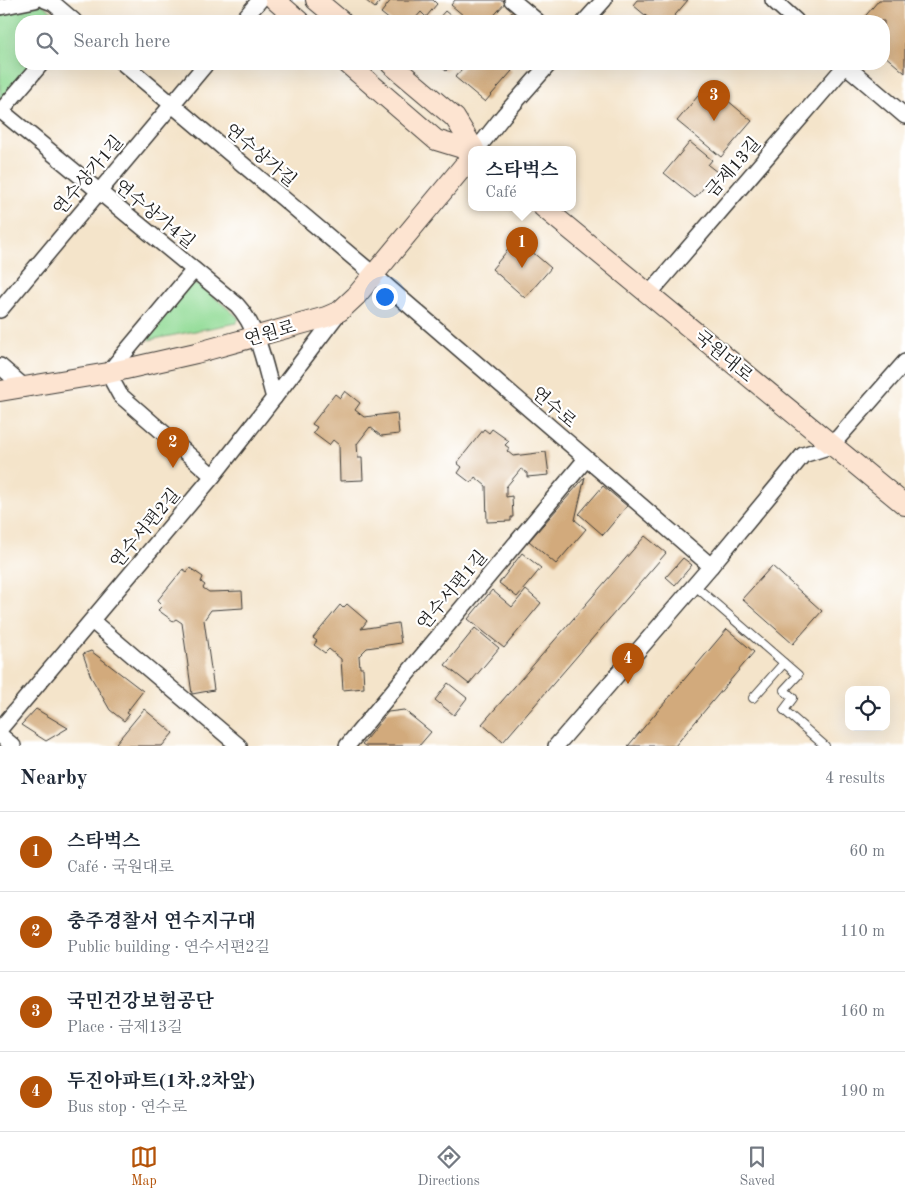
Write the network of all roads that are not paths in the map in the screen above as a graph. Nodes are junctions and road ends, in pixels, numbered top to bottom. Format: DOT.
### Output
graph roads {
  1 [pos="35,0"];
  2 [pos="45,0"];
  3 [pos="260,0"];
  4 [pos="275,0"];
  5 [pos="316,0"];
  6 [pos="512,0"];
  7 [pos="604,0"];
  8 [pos="772,0"];
  9 [pos="0,7"];
  10 [pos="67,15"];
  11 [pos="247,15"];
  12 [pos="292,15"];
  13 [pos="334,15"];
  14 [pos="530,15"];
  15 [pos="590,15"];
  16 [pos="789,15"];
  17 [pos="36,70"];
  18 [pos="131,70"];
  19 [pos="201,70"];
  20 [pos="355,70"];
  21 [pos="398,70"];
  22 [pos="544,70"];
  23 [pos="840,70"];
  24 [pos="852,70"];
  25 [pos="172,104"];
  26 [pos="0,111"];
  27 [pos="905,116"];
  28 [pos="472,146"];
  29 [pos="477,146"];
  30 [pos="468,148"];
  31 [pos="468,161"];
  32 [pos="98,192"];
  33 [pos="548,211"];
  34 [pos="194,270"];
  35 [pos="374,275"];
  36 [pos="649,294"];
  37 [pos="0,310"];
  38 [pos="340,311"];
  39 [pos="256,336"];
  40 [pos="905,362"];
  41 [pos="0,366"];
  42 [pos="108,373"];
  43 [pos="23,386"];
  44 [pos="0,391"];
  45 [pos="274,398"];
  46 [pos="831,446"];
  47 [pos="586,460"];
  48 [pos="213,476"];
  49 [pos="905,506"];
  50 [pos="711,566"];
  51 [pos="694,585"];
  52 [pos="92,621"];
  53 [pos="784,663"];
  54 [pos="753,698"];
  55 [pos="0,729"];
  56 [pos="0,735"];
  57 [pos="13,746"];
  58 [pos="239,746"];
  59 [pos="347,746"];
  60 [pos="556,746"];
  61 [pos="825,746"];
  1 -- 9 [label="street"];
  2 -- 10 [label="street"];
  3 -- 11 [label="street"];
  4 -- 12 [label="street"];
  5 -- 13 [label="street"];
  6 -- 14 [label="street"];
  7 -- 15 [label="street"];
  8 -- 16 [label="street"];
  17 -- 26 [label="street"];
  18 -- 25 [label="street, 연수상가길"];
  19 -- 25 [label="street, 연수상가1길"];
  20 -- 30 [label="street"];
  21 -- 28 [label="street"];
  22 -- 29 [label="street"];
  23 -- 36 [label="street, 금제13길"];
  24 -- 27 [label="street"];
  25 -- 32 [label="street, 연수상가1길"];
  25 -- 35 [label="street, 연수상가길"];
  26 -- 32 [label="street, 연수상가4길"];
  31 -- 35 [label="street, 연원로"];
  32 -- 34 [label="street, 연수상가4길"];
  32 -- 37 [label="street, 연수상가1길"];
  33 -- 36 [label="street, 국원대로"];
  34 -- 39 [label="street, 연수상가4길"];
  34 -- 42 [label="street, 연수상가4길"];
  35 -- 38 [label="street, 연원로"];
  35 -- 47 [label="street, 연수로"];
  36 -- 46 [label="street, 국원대로"];
  38 -- 39 [label="street, 연원로"];
  38 -- 45 [label="street, 연수서편2길"];
  39 -- 42 [label="street, 연원로"];
  39 -- 45 [label="street"];
  40 -- 46 [label="street"];
  41 -- 43 [label="street"];
  42 -- 43 [label="street, 연원로"];
  42 -- 48 [label="street"];
  43 -- 44 [label="street, 연원로"];
  45 -- 48 [label="street, 연수서편2길"];
  46 -- 49 [label="street, 국원대로"];
  46 -- 50 [label="street"];
  47 -- 50 [label="street, 연수로"];
  47 -- 59 [label="street, 연수서편1길"];
  48 -- 52 [label="street, 연수서편2길"];
  50 -- 51 [label="street"];
  51 -- 53 [label="lane"];
  51 -- 60 [label="street"];
  52 -- 55 [label="street, 연수서편2길"];
  52 -- 58 [label="street"];
  53 -- 54 [label="lane"];
  53 -- 61 [label="lane"];
  56 -- 57 [label="street"];
}
